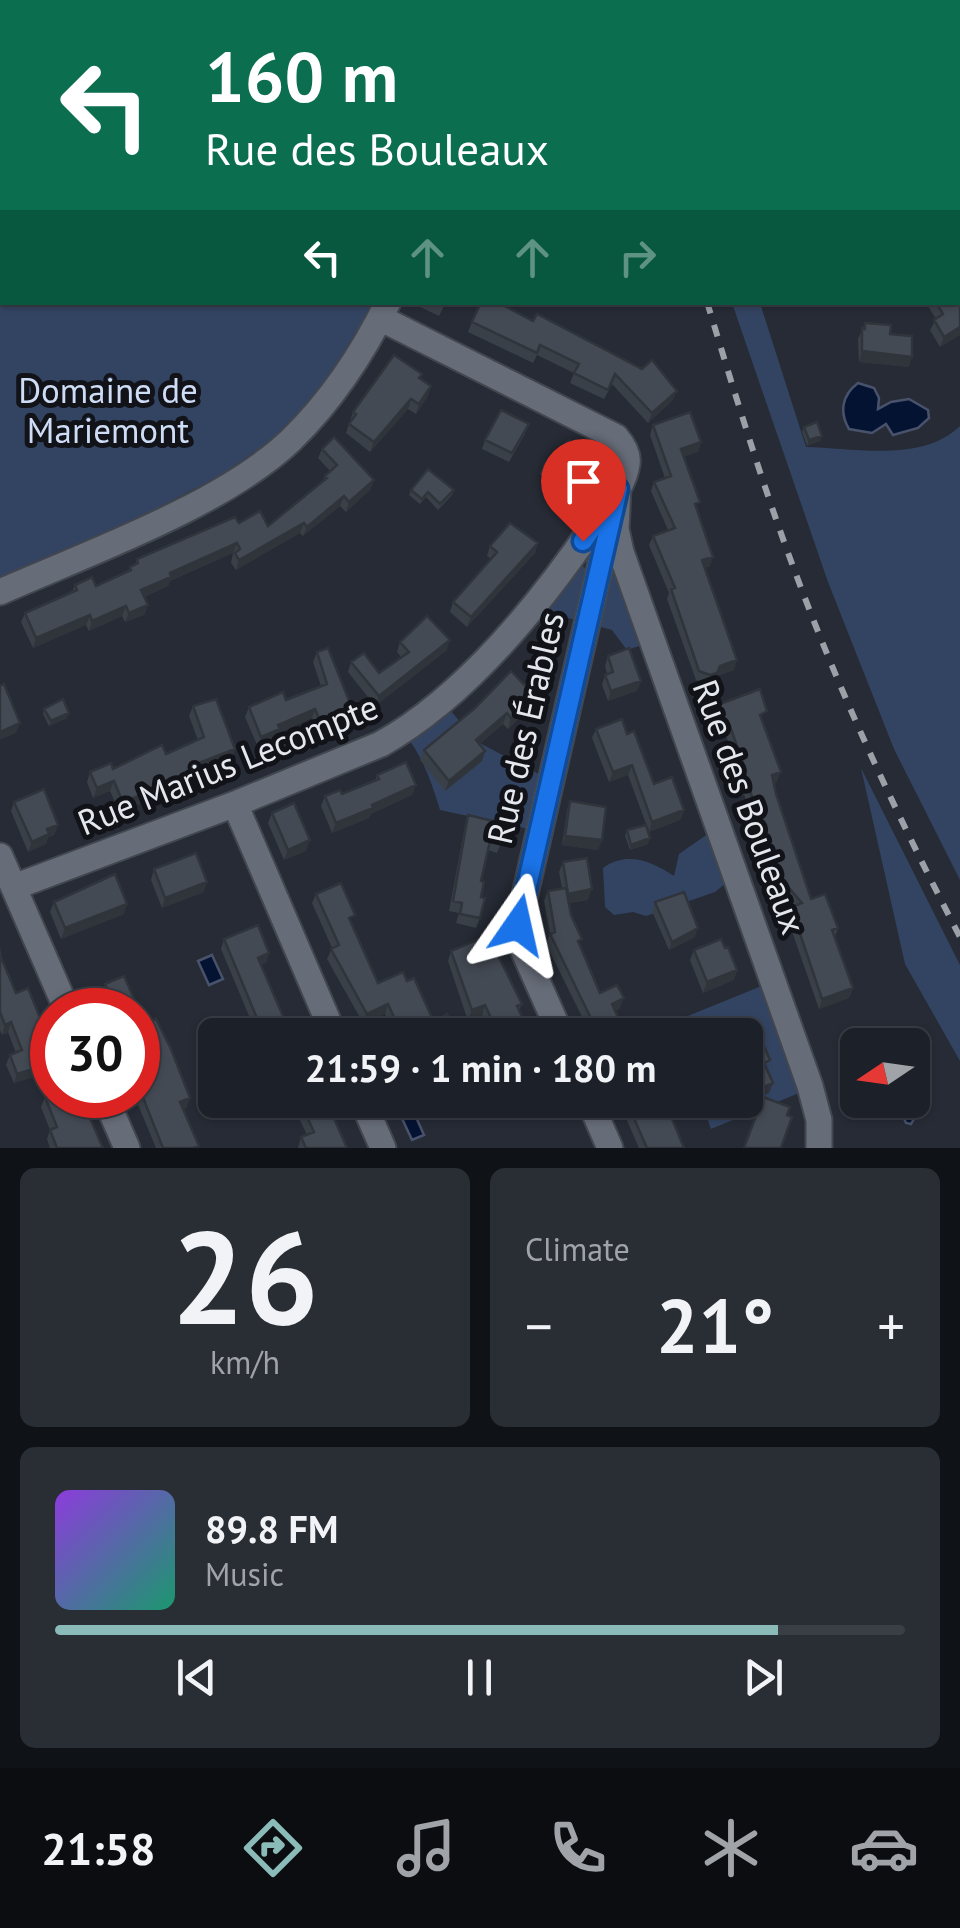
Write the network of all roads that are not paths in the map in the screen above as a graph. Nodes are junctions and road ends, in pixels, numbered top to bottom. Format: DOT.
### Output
graph roads {
  1 [pos="384,310"];
  2 [pos="618,489"];
  3 [pos="0,592"];
  4 [pos="235,804"];
  5 [pos="0,856"];
  6 [pos="14,887"];
  7 [pos="58,988"];
  8 [pos="327,1018"];
  9 [pos="553,1018"];
  10 [pos="114,1118"];
  11 [pos="370,1118"];
  12 [pos="597,1118"];
  13 [pos="127,1148"];
  14 [pos="383,1148"];
  15 [pos="610,1148"];
  16 [pos="819,1148"];
  1 -- 2 [label="street, Rue des Bouleaux"];
  1 -- 3 [label="street"];
  2 -- 4 [label="street, Rue Marius Lecompte"];
  2 -- 9 [label="street, Rue des Érables"];
  2 -- 16 [label="street, Rue des Bouleaux"];
  4 -- 6 [label="street, Rue Marius Lecompte"];
  4 -- 8 [label="street"];
  5 -- 6 [label="street"];
  6 -- 7 [label="street"];
  10 -- 13 [label="street"];
  11 -- 14 [label="street"];
  12 -- 15 [label="street"];
}
